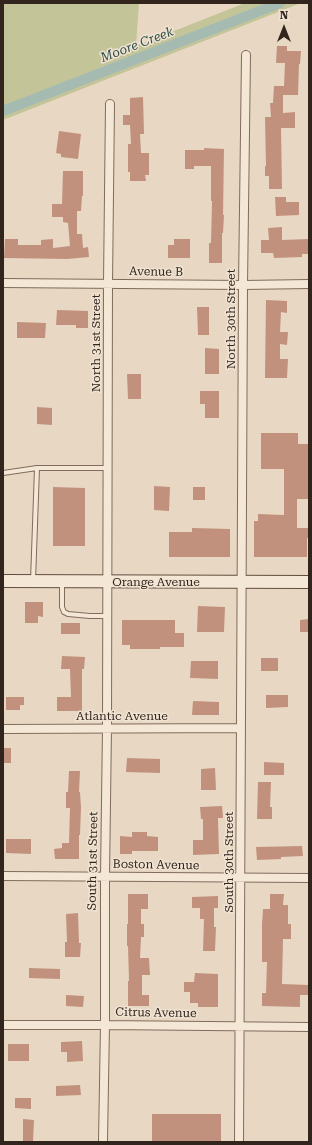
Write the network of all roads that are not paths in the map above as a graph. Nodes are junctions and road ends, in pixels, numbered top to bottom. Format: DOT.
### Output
graph roads {
  1 [pos="246,55"];
  2 [pos="110,104"];
  3 [pos="3,283"];
  4 [pos="108,283"];
  5 [pos="309,284"];
  6 [pos="243,285"];
  7 [pos="37,468"];
  8 [pos="107,468"];
  9 [pos="3,473"];
  10 [pos="3,581"];
  11 [pos="34,581"];
  12 [pos="62,581"];
  13 [pos="107,581"];
  14 [pos="242,582"];
  15 [pos="309,582"];
  16 [pos="107,616"];
  17 [pos="107,728"];
  18 [pos="241,728"];
  19 [pos="3,729"];
  20 [pos="3,876"];
  21 [pos="105,876"];
  22 [pos="241,878"];
  23 [pos="309,878"];
  24 [pos="3,1025"];
  25 [pos="105,1025"];
  26 [pos="240,1026"];
  27 [pos="309,1027"];
  28 [pos="103,1142"];
  29 [pos="239,1142"];
  1 -- 6 [label="street, North 30th Street"];
  2 -- 4 [label="street, North 31st Street"];
  3 -- 4 [label="street, Avenue B"];
  4 -- 6 [label="street, Avenue B"];
  4 -- 8 [label="street, North 31st Street"];
  5 -- 6 [label="street, Avenue B"];
  6 -- 14 [label="street, North 30th Street"];
  7 -- 8 [label="lane"];
  7 -- 9 [label="lane"];
  7 -- 11 [label="lane"];
  8 -- 13 [label="street, North 31st Street"];
  10 -- 11 [label="main road, Orange Avenue"];
  11 -- 12 [label="main road, Orange Avenue"];
  12 -- 13 [label="main road, Orange Avenue"];
  12 -- 16 [label="lane"];
  13 -- 14 [label="main road, Orange Avenue"];
  13 -- 16 [label="street, South 31st Street"];
  14 -- 15 [label="main road, Orange Avenue"];
  14 -- 18 [label="street, South 30th Street"];
  16 -- 17 [label="street, South 31st Street"];
  17 -- 18 [label="street, Atlantic Avenue"];
  17 -- 19 [label="street, Atlantic Avenue"];
  17 -- 21 [label="street, South 31st Street"];
  18 -- 22 [label="street, South 30th Street"];
  20 -- 21 [label="street, Boston Avenue"];
  21 -- 22 [label="street, Boston Avenue"];
  21 -- 25 [label="street, South 31st Street"];
  22 -- 23 [label="street, Boston Avenue"];
  22 -- 26 [label="street, South 30th Street"];
  24 -- 25 [label="street, Citrus Avenue"];
  25 -- 26 [label="street, Citrus Avenue"];
  25 -- 28 [label="street, South 31st Street"];
  26 -- 27 [label="street, Citrus Avenue"];
  26 -- 29 [label="street, South 30th Street"];
}
